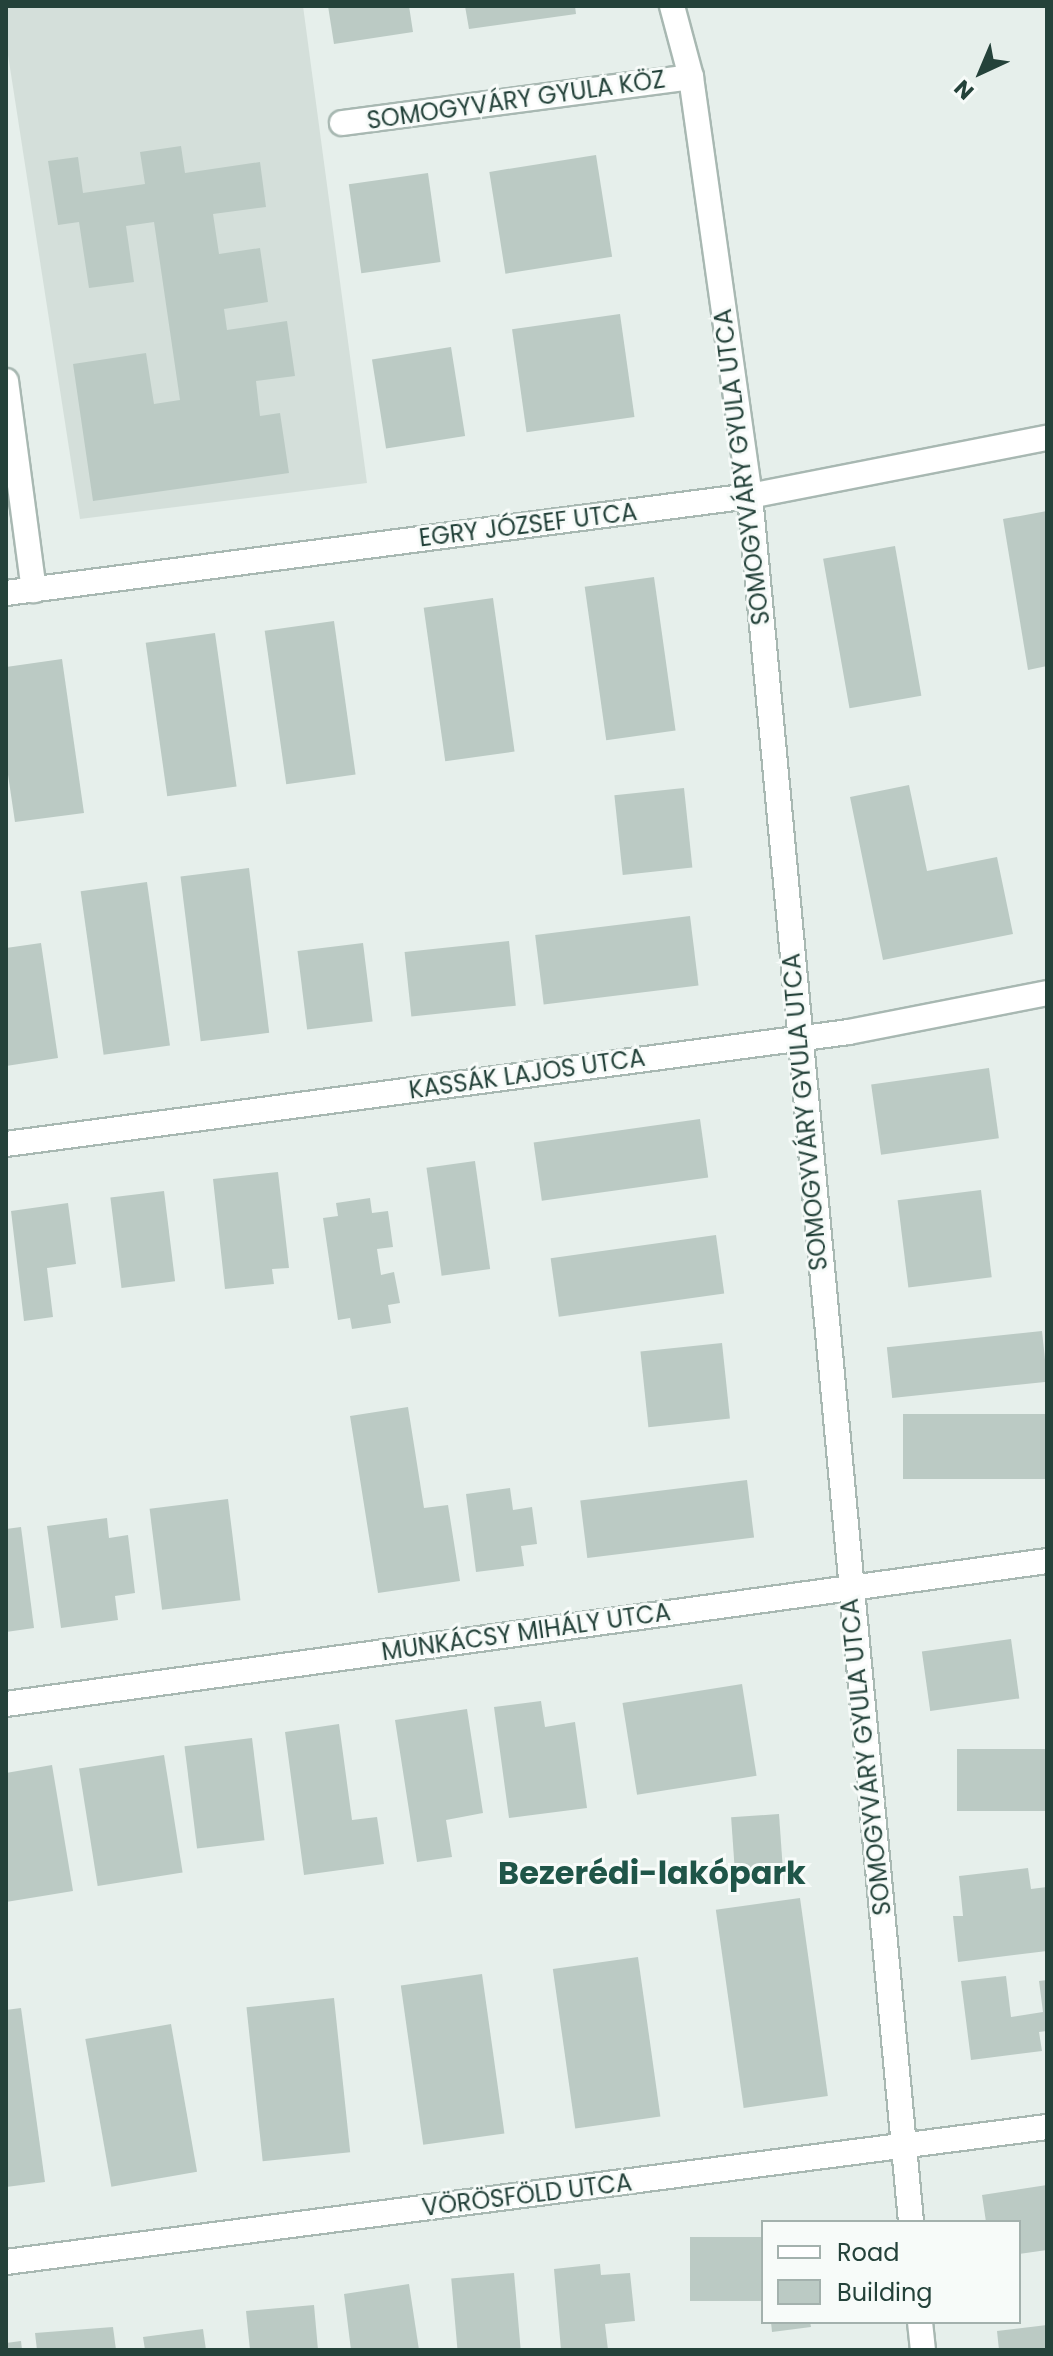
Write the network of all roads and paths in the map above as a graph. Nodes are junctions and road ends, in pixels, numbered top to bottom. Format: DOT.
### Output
graph roads {
  1 [pos="672,6"];
  2 [pos="691,77"];
  3 [pos="342,123"];
  4 [pos="6,381"];
  5 [pos="1047,438"];
  6 [pos="750,496"];
  7 [pos="34,590"];
  8 [pos="6,593"];
  9 [pos="1047,993"];
  10 [pos="798,1038"];
  11 [pos="6,1144"];
  12 [pos="1047,1561"];
  13 [pos="849,1588"];
  14 [pos="6,1704"];
  15 [pos="1047,2127"];
  16 [pos="903,2146"];
  17 [pos="911,2220"];
  18 [pos="6,2262"];
  19 [pos="920,2324"];
  20 [pos="923,2350"];
  1 -- 2 [label="street, SOMOGYVÁRY GYULA UTCA"];
  2 -- 3 [label="street, SOMOGYVÁRY GYULA KÖZ"];
  2 -- 6 [label="street, SOMOGYVÁRY GYULA UTCA"];
  4 -- 7 [label="street"];
  5 -- 6 [label="street, EGRY JÓZSEF UTCA"];
  6 -- 7 [label="street, EGRY JÓZSEF UTCA"];
  6 -- 10 [label="street, SOMOGYVÁRY GYULA UTCA"];
  7 -- 8 [label="street, EGRY JÓZSEF UTCA"];
  9 -- 10 [label="street, KASSÁK LAJOS UTCA"];
  10 -- 11 [label="street, KASSÁK LAJOS UTCA"];
  10 -- 13 [label="street, SOMOGYVÁRY GYULA UTCA"];
  12 -- 13 [label="street, MUNKÁCSY MIHÁLY UTCA"];
  13 -- 14 [label="street, MUNKÁCSY MIHÁLY UTCA"];
  13 -- 16 [label="street, SOMOGYVÁRY GYULA UTCA"];
  15 -- 16 [label="street, VÖRÖSFÖLD UTCA"];
  16 -- 17 [label="street, SOMOGYVÁRY GYULA UTCA"];
  16 -- 18 [label="street, VÖRÖSFÖLD UTCA"];
  19 -- 20 [label="street"];
}
